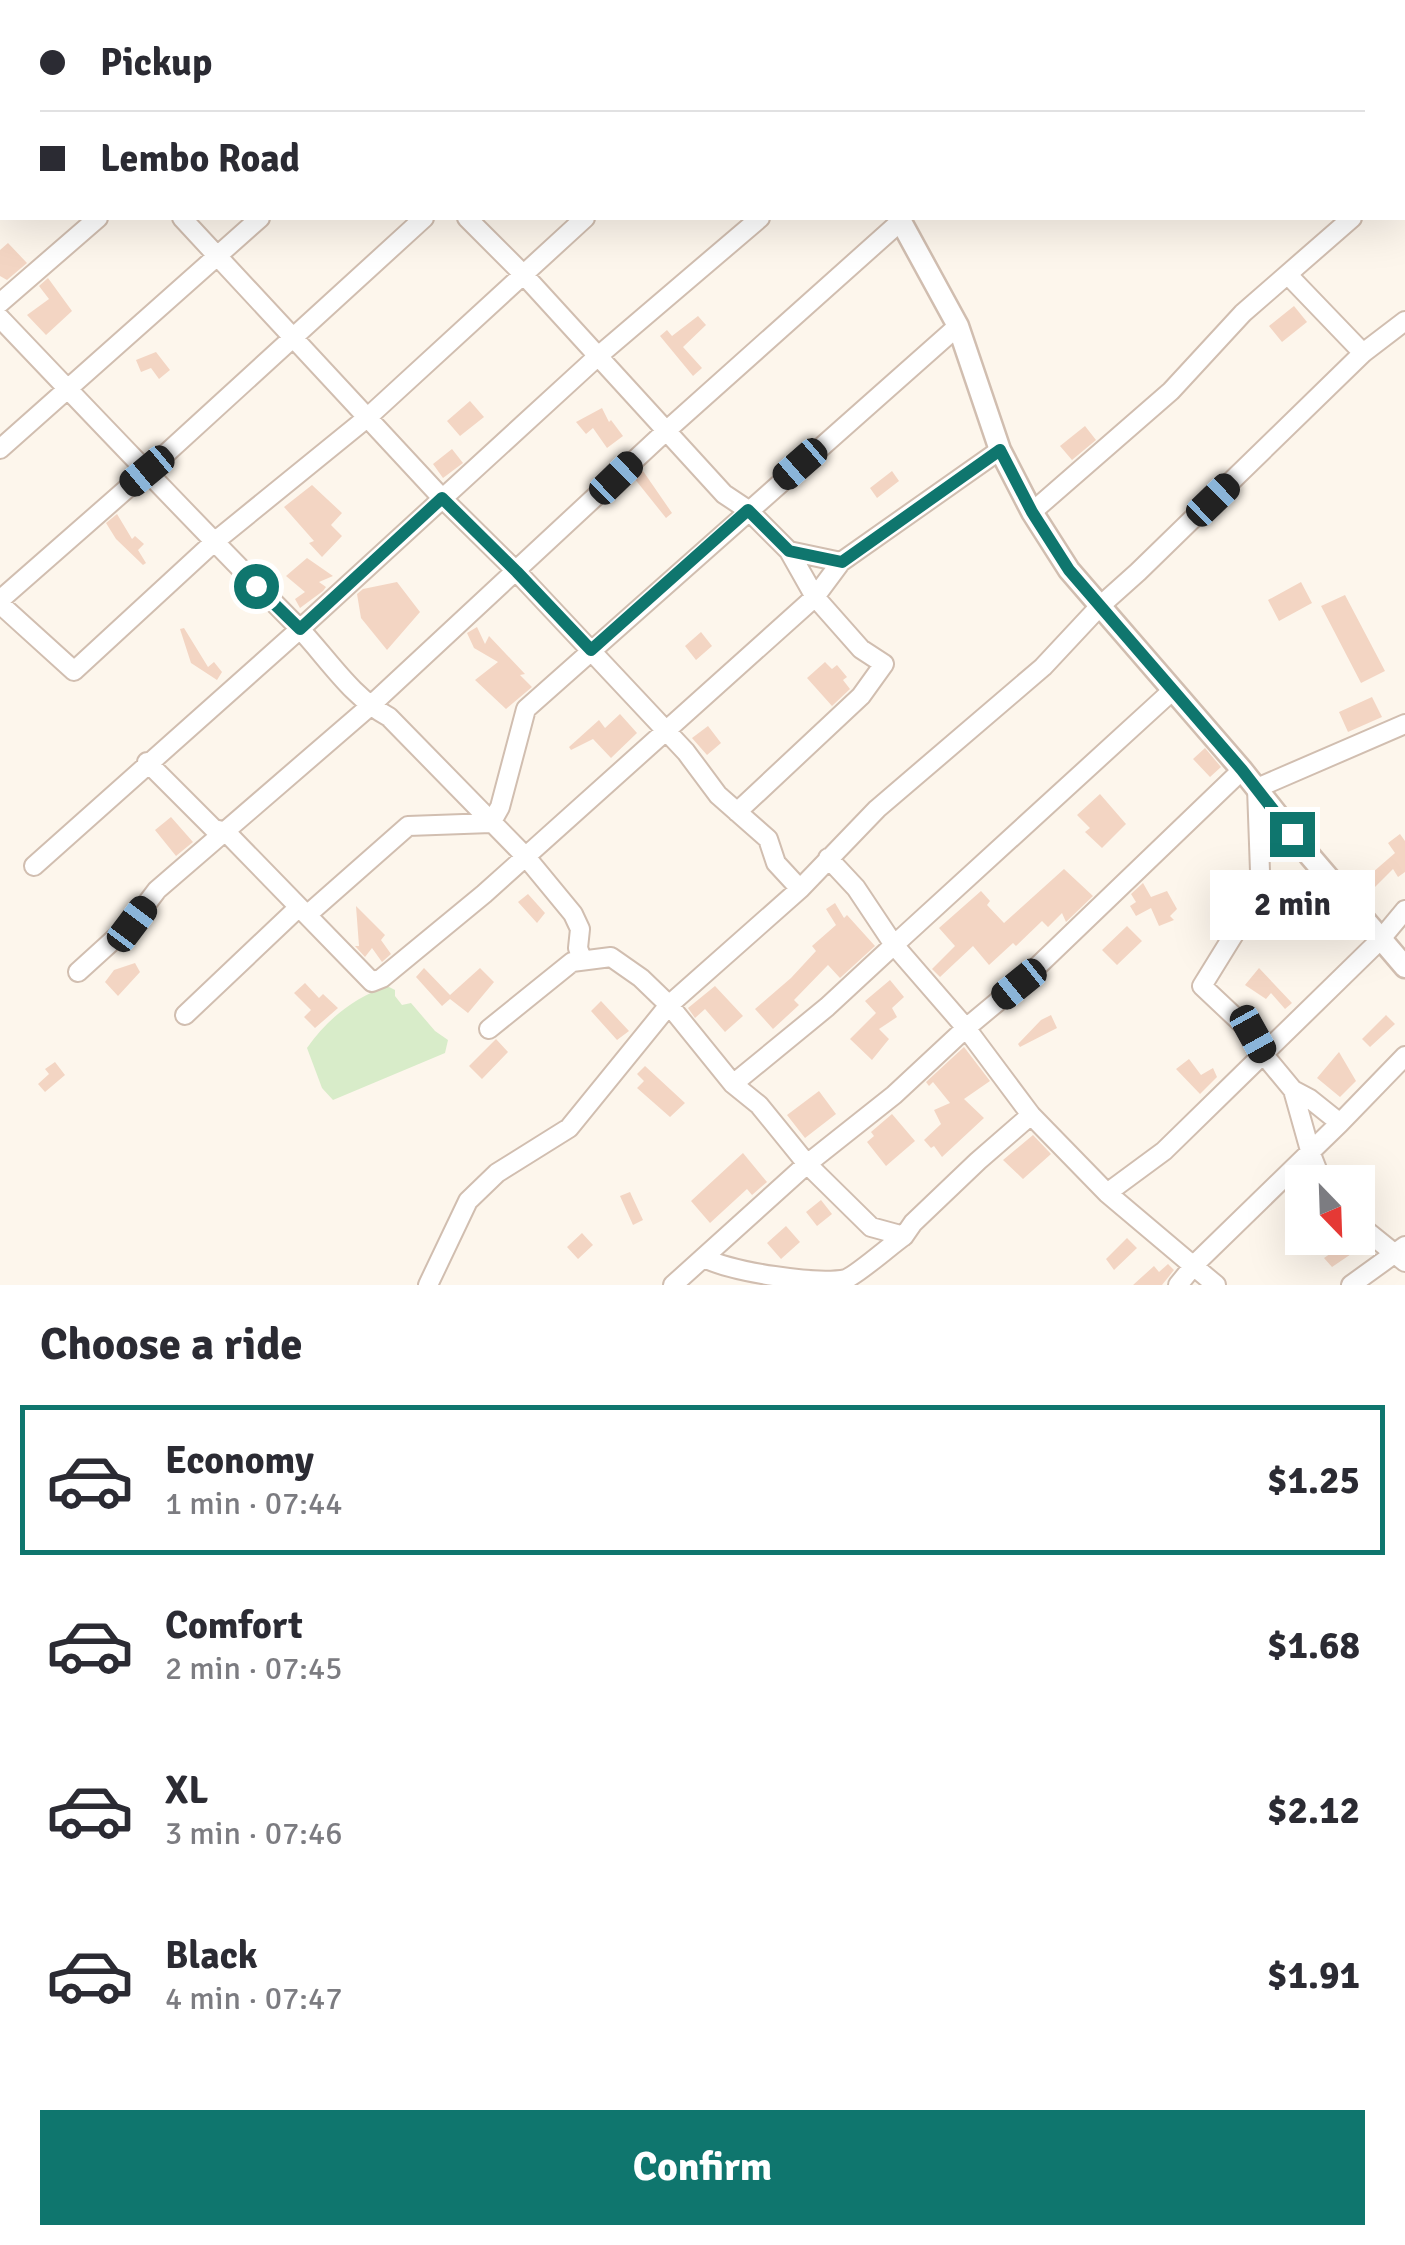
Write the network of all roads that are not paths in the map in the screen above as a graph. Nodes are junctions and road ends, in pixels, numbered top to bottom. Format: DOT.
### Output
graph roads {
  1 [pos="96,220"];
  2 [pos="184,220"];
  3 [pos="258,220"];
  4 [pos="422,220"];
  5 [pos="469,220"];
  6 [pos="584,220"];
  7 [pos="733,220"];
  8 [pos="758,220"];
  9 [pos="899,220"];
  10 [pos="901,220"];
  11 [pos="1350,220"];
  12 [pos="745,232"];
  13 [pos="218,257"];
  14 [pos="523,274"];
  15 [pos="1288,276"];
  16 [pos="0,303"];
  17 [pos="0,318"];
  18 [pos="1405,321"];
  19 [pos="958,326"];
  20 [pos="295,336"];
  21 [pos="1364,353"];
  22 [pos="597,357"];
  23 [pos="66,388"];
  24 [pos="368,417"];
  25 [pos="666,431"];
  26 [pos="0,450"];
  27 [pos="1000,450"];
  28 [pos="147,471"];
  29 [pos="442,498"];
  30 [pos="748,510"];
  31 [pos="1032,512"];
  32 [pos="213,543"];
  33 [pos="789,551"];
  34 [pos="842,562"];
  35 [pos="517,572"];
  36 [pos="815,597"];
  37 [pos="0,602"];
  38 [pos="1100,606"];
  39 [pos="300,629"];
  40 [pos="591,650"];
  41 [pos="1174,690"];
  42 [pos="369,707"];
  43 [pos="1405,724"];
  44 [pos="665,731"];
  45 [pos="147,762"];
  46 [pos="1242,770"];
  47 [pos="1257,788"];
  48 [pos="737,812"];
  49 [pos="491,823"];
  50 [pos="226,832"];
  51 [pos="526,858"];
  52 [pos="828,858"];
  53 [pos="34,866"];
  54 [pos="800,889"];
  55 [pos="1405,910"];
  56 [pos="303,911"];
  57 [pos="1380,940"];
  58 [pos="894,945"];
  59 [pos="582,959"];
  60 [pos="1405,966"];
  61 [pos="78,972"];
  62 [pos="668,1005"];
  63 [pos="185,1015"];
  64 [pos="966,1028"];
  65 [pos="489,1029"];
  66 [pos="1264,1054"];
  67 [pos="1405,1056"];
  68 [pos="733,1084"];
  69 [pos="1293,1090"];
  70 [pos="1031,1115"];
  71 [pos="1340,1123"];
  72 [pos="1310,1154"];
  73 [pos="807,1164"];
  74 [pos="1315,1165"];
  75 [pos="1107,1193"];
  76 [pos="904,1236"];
  77 [pos="1375,1236"];
  78 [pos="1402,1254"];
  79 [pos="704,1258"];
  80 [pos="1195,1264"];
  81 [pos="428,1285"];
  82 [pos="673,1285"];
  83 [pos="1178,1285"];
  84 [pos="1216,1285"];
  85 [pos="1351,1285"];
  1 -- 16 [label="street"];
  2 -- 13 [label="street"];
  3 -- 13 [label="street"];
  4 -- 20 [label="street"];
  5 -- 14 [label="street"];
  6 -- 14 [label="street"];
  7 -- 12 [label="street"];
  8 -- 12 [label="street"];
  9 -- 25 [label="street"];
  10 -- 19 [label="street"];
  11 -- 15 [label="street"];
  12 -- 22 [label="street"];
  13 -- 20 [label="street"];
  13 -- 23 [label="street"];
  14 -- 22 [label="street"];
  14 -- 24 [label="street"];
  15 -- 21 [label="street"];
  15 -- 31 [label="street"];
  17 -- 23 [label="street"];
  18 -- 21 [label="street"];
  19 -- 27 [label="street"];
  19 -- 30 [label="street"];
  20 -- 24 [label="street"];
  20 -- 28 [label="street"];
  21 -- 38 [label="street"];
  22 -- 25 [label="street"];
  22 -- 29 [label="street"];
  23 -- 26 [label="street"];
  23 -- 28 [label="street"];
  24 -- 29 [label="street"];
  24 -- 32 [label="street"];
  25 -- 30 [label="street"];
  25 -- 35 [label="street"];
  27 -- 31 [label="street"];
  27 -- 34 [label="street"];
  28 -- 32 [label="street"];
  28 -- 37 [label="street"];
  29 -- 35 [label="street"];
  29 -- 39 [label="street"];
  30 -- 33 [label="street"];
  30 -- 40 [label="street"];
  31 -- 38 [label="street"];
  32 -- 37 [label="street"];
  32 -- 39 [label="street"];
  33 -- 34 [label="street"];
  33 -- 36 [label="street"];
  34 -- 36 [label="street"];
  35 -- 40 [label="street"];
  35 -- 42 [label="street"];
  36 -- 44 [label="street"];
  36 -- 48 [label="street"];
  38 -- 41 [label="street"];
  38 -- 52 [label="street"];
  39 -- 42 [label="street"];
  39 -- 45 [label="street"];
  40 -- 44 [label="street"];
  40 -- 49 [label="street"];
  41 -- 46 [label="street"];
  41 -- 58 [label="street"];
  42 -- 49 [label="street"];
  42 -- 50 [label="street"];
  43 -- 47 [label="street"];
  44 -- 48 [label="street"];
  44 -- 51 [label="street"];
  45 -- 50 [label="street"];
  45 -- 53 [label="street"];
  46 -- 47 [label="street"];
  46 -- 64 [label="street"];
  47 -- 57 [label="street"];
  47 -- 66 [label="street"];
  48 -- 54 [label="street"];
  49 -- 51 [label="street"];
  49 -- 56 [label="street"];
  50 -- 56 [label="street"];
  50 -- 61 [label="street"];
  51 -- 56 [label="street"];
  51 -- 59 [label="street"];
  52 -- 54 [label="street"];
  52 -- 58 [label="street"];
  54 -- 62 [label="street"];
  55 -- 57 [label="street"];
  56 -- 63 [label="street"];
  57 -- 60 [label="street"];
  57 -- 66 [label="street"];
  58 -- 64 [label="street"];
  58 -- 68 [label="street"];
  59 -- 62 [label="street"];
  59 -- 65 [label="street"];
  62 -- 68 [label="street"];
  62 -- 81 [label="street"];
  64 -- 70 [label="street"];
  64 -- 73 [label="street"];
  66 -- 69 [label="street"];
  66 -- 75 [label="street"];
  67 -- 71 [label="street"];
  68 -- 73 [label="street"];
  69 -- 71 [label="street"];
  69 -- 72 [label="street"];
  70 -- 75 [label="street"];
  70 -- 76 [label="street"];
  71 -- 72 [label="street"];
  72 -- 74 [label="street"];
  72 -- 80 [label="street"];
  73 -- 76 [label="street"];
  73 -- 79 [label="street"];
  75 -- 80 [label="street"];
  76 -- 79 [label="street"];
  77 -- 78 [label="street"];
  78 -- 85 [label="street"];
  79 -- 82 [label="street"];
  80 -- 83 [label="street"];
  80 -- 84 [label="street"];
}
